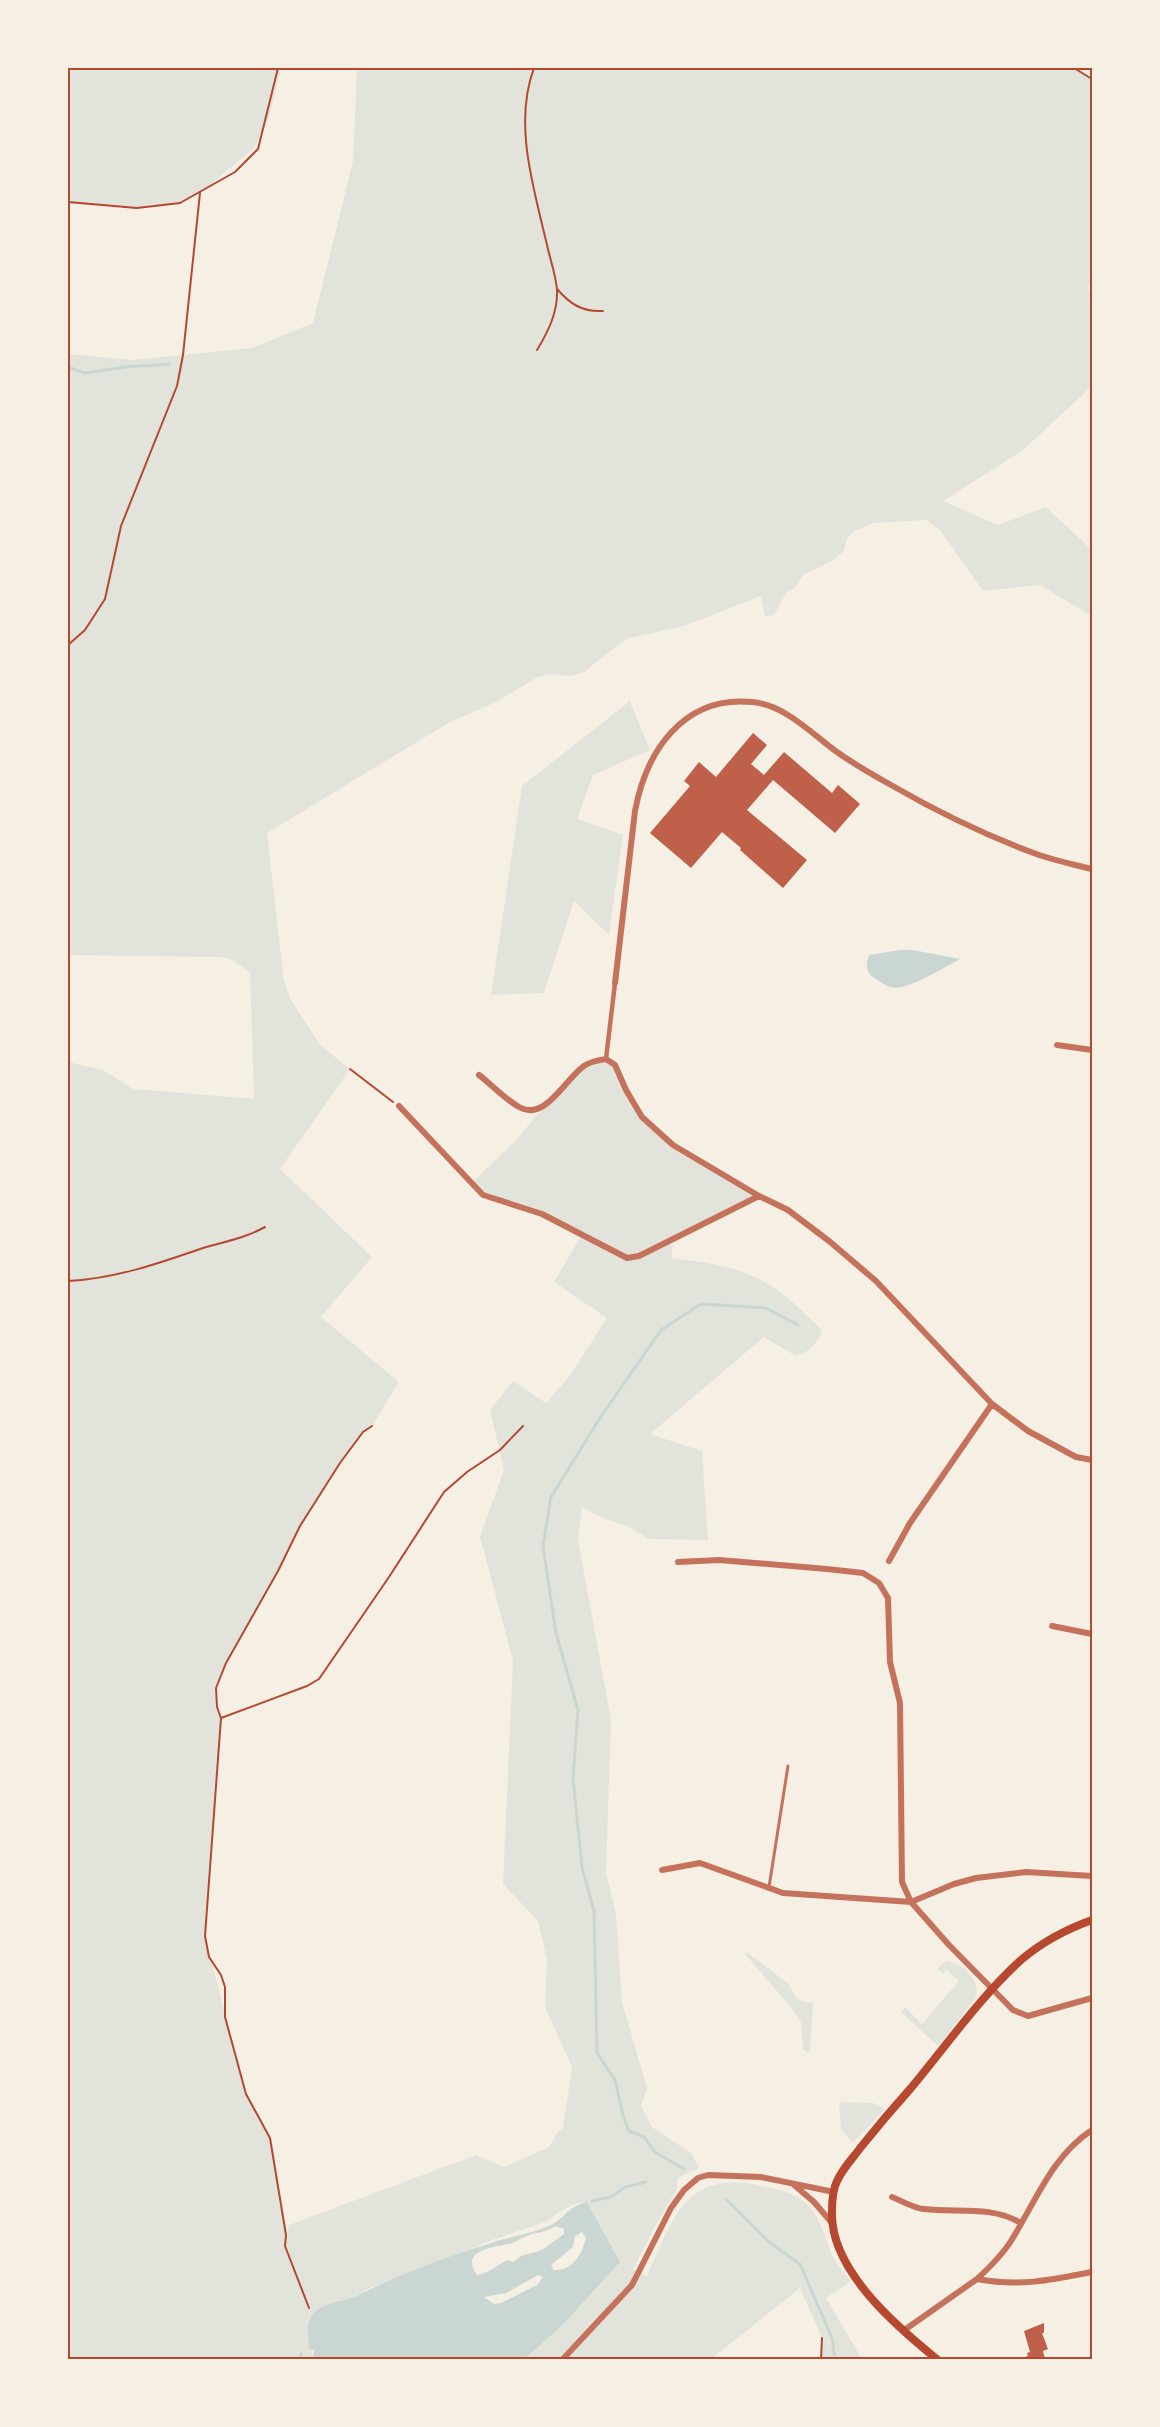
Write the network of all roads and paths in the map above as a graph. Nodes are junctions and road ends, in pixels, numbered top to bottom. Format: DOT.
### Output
graph roads {
  1 [pos="278,68"];
  2 [pos="534,68"];
  3 [pos="1074,68"];
  4 [pos="1092,79"];
  5 [pos="200,193"];
  6 [pos="68,202"];
  7 [pos="557,289"];
  8 [pos="603,311"];
  9 [pos="537,350"];
  10 [pos="68,645"];
  11 [pos="1092,869"];
  12 [pos="615,983"];
  13 [pos="1057,1044"];
  14 [pos="1092,1050"];
  15 [pos="606,1059"];
  16 [pos="350,1069"];
  17 [pos="478,1075"];
  18 [pos="399,1106"];
  19 [pos="759,1196"];
  20 [pos="265,1227"];
  21 [pos="68,1281"];
  22 [pos="992,1404"];
  23 [pos="372,1426"];
  24 [pos="524,1426"];
  25 [pos="1092,1460"];
  26 [pos="889,1561"];
  27 [pos="678,1562"];
  28 [pos="1052,1626"];
  29 [pos="1092,1634"];
  30 [pos="221,1718"];
  31 [pos="788,1766"];
  32 [pos="662,1870"];
  33 [pos="1092,1876"];
  34 [pos="769,1887"];
  35 [pos="911,1902"];
  36 [pos="1092,1920"];
  37 [pos="992,1990"];
  38 [pos="1092,1998"];
  39 [pos="1092,2130"];
  40 [pos="790,2182"];
  41 [pos="834,2192"];
  42 [pos="892,2197"];
  43 [pos="1021,2223"];
  44 [pos="833,2224"];
  45 [pos="1092,2272"];
  46 [pos="978,2279"];
  47 [pos="309,2308"];
  48 [pos="903,2331"];
  49 [pos="822,2338"];
  50 [pos="564,2358"];
  51 [pos="821,2360"];
  52 [pos="938,2360"];
  1 -- 5 [label="path"];
  2 -- 7 [label="path"];
  3 -- 4 [label="path"];
  5 -- 6 [label="path"];
  5 -- 10 [label="path"];
  7 -- 8 [label="path"];
  7 -- 9 [label="path"];
  11 -- 12 [label="street"];
  12 -- 15 [label="street"];
  13 -- 14 [label="street"];
  15 -- 17 [label="street"];
  15 -- 19 [label="street"];
  16 -- 18 [label="path"];
  18 -- 19 [label="street"];
  19 -- 22 [label="street"];
  20 -- 21 [label="path"];
  22 -- 25 [label="street"];
  22 -- 26 [label="street"];
  23 -- 30 [label="path"];
  24 -- 30 [label="path"];
  27 -- 35 [label="street"];
  28 -- 29 [label="street"];
  30 -- 47 [label="path"];
  31 -- 34 [label="lane"];
  32 -- 34 [label="street"];
  33 -- 35 [label="street"];
  34 -- 35 [label="street"];
  35 -- 37 [label="street"];
  36 -- 37 [label="main road"];
  37 -- 38 [label="street"];
  37 -- 41 [label="main road"];
  39 -- 43 [label="street"];
  40 -- 41 [label="street"];
  40 -- 44 [label="street"];
  40 -- 50 [label="street"];
  41 -- 44 [label="main road"];
  42 -- 43 [label="street"];
  43 -- 46 [label="street"];
  44 -- 48 [label="main road"];
  45 -- 46 [label="street"];
  46 -- 48 [label="street"];
  48 -- 52 [label="main road"];
  49 -- 51 [label="path"];
}
